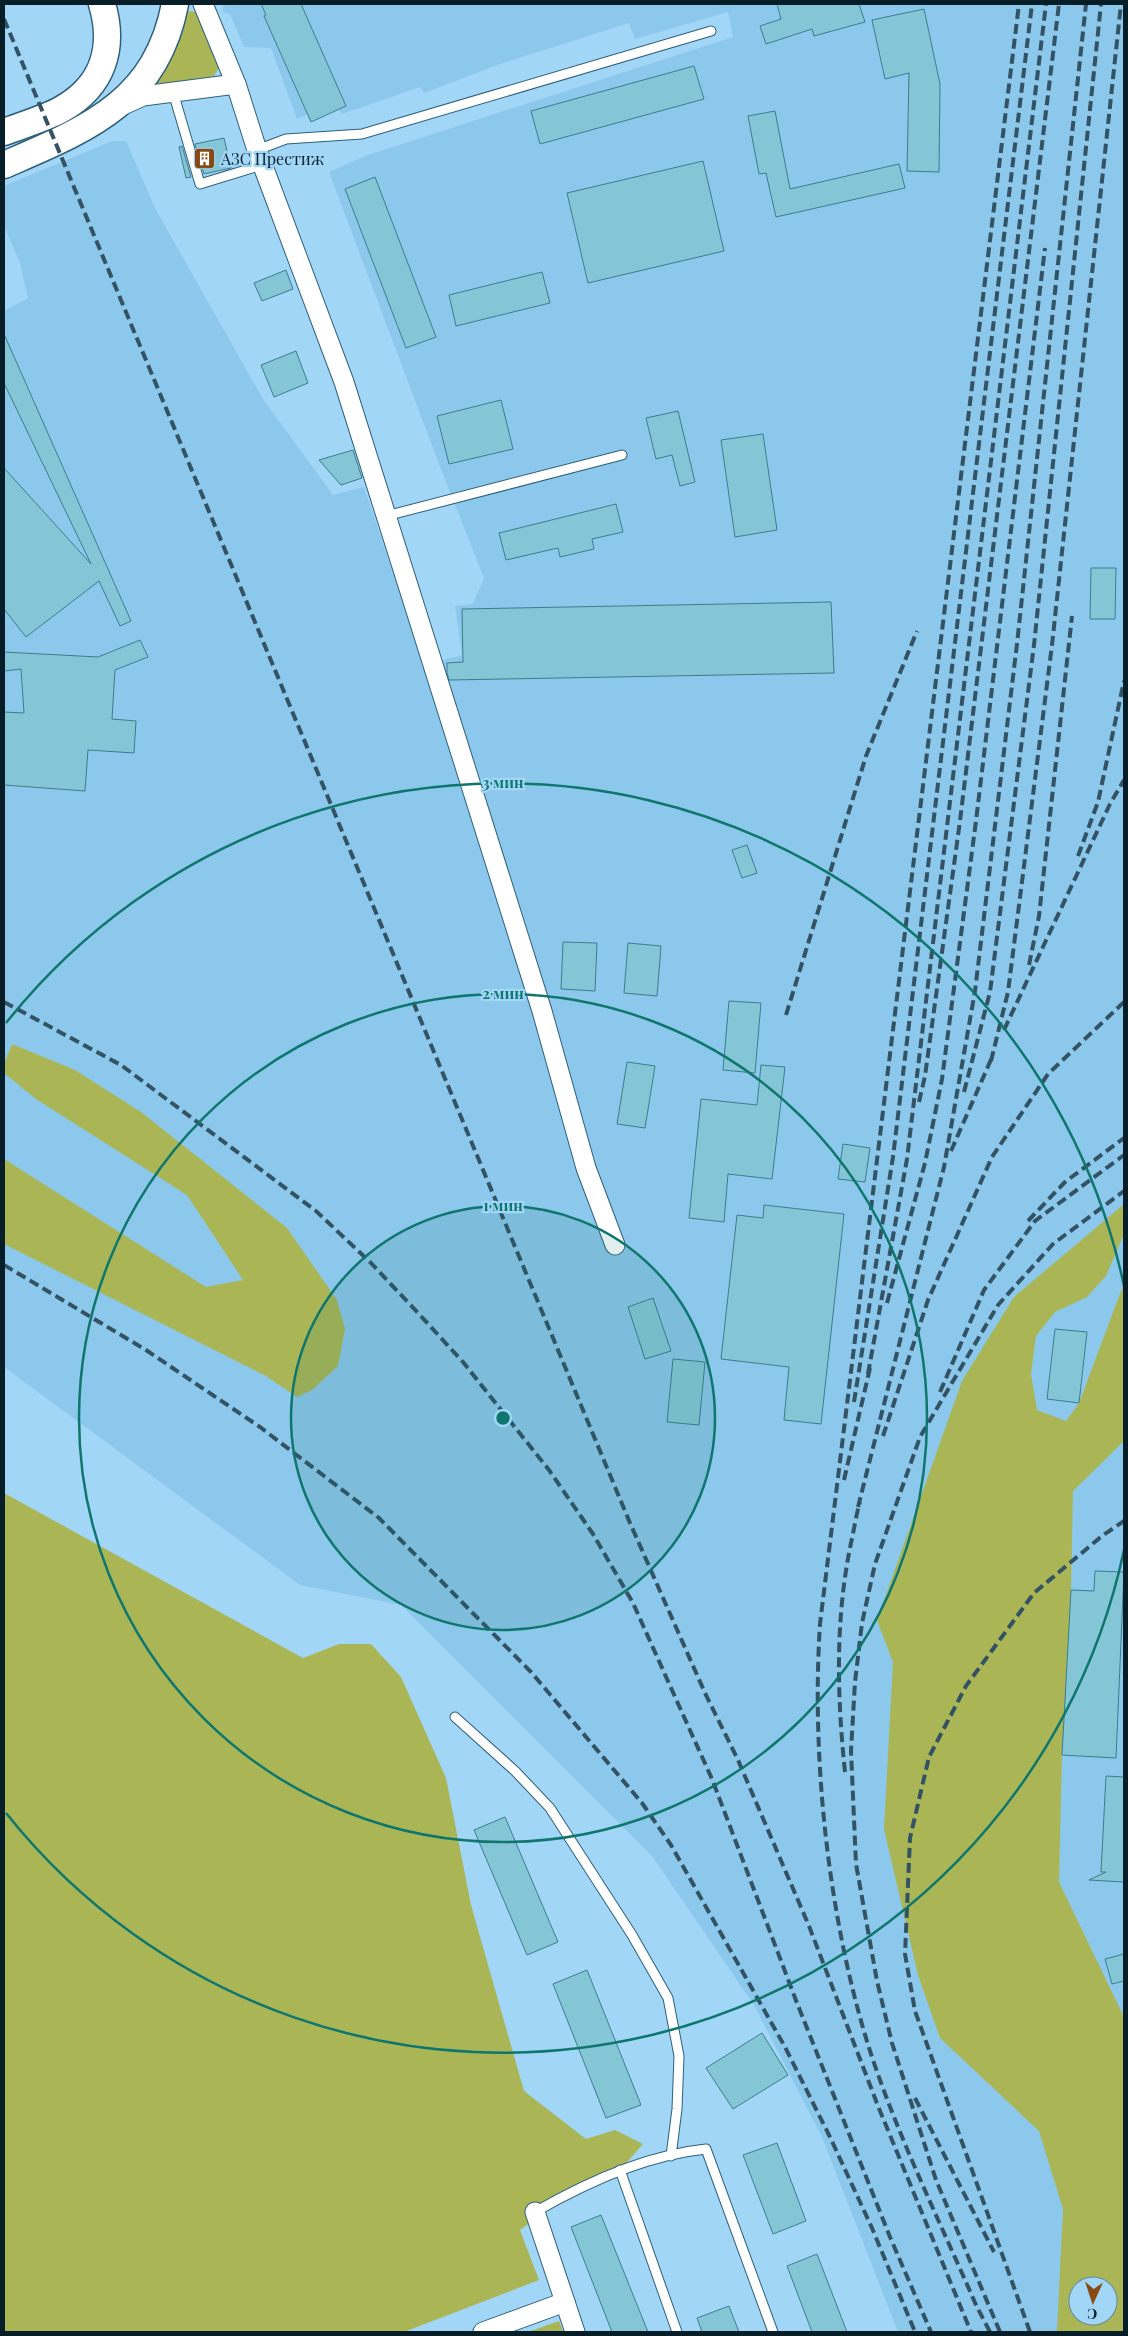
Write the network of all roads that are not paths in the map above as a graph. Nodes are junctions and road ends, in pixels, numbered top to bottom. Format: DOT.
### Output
graph roads {
  1 [pos="102,4"];
  2 [pos="175,4"];
  3 [pos="203,4"];
  4 [pos="712,31"];
  5 [pos="236,84"];
  6 [pos="173,92"];
  7 [pos="114,110"];
  8 [pos="4,132"];
  9 [pos="260,158"];
  10 [pos="4,165"];
  11 [pos="622,455"];
  12 [pos="386,516"];
  13 [pos="615,1245"];
  14 [pos="455,1717"];
  15 [pos="671,2156"];
  16 [pos="620,2170"];
  17 [pos="535,2212"];
  18 [pos="565,2302"];
  19 [pos="483,2332"];
  20 [pos="575,2332"];
  21 [pos="677,2332"];
  22 [pos="773,2332"];
  1 -- 8 [label="main road"];
  2 -- 7 [label="main road"];
  3 -- 5 [label="street"];
  4 -- 9 [label="lane"];
  5 -- 6 [label="street"];
  5 -- 9 [label="street"];
  6 -- 7 [label="street"];
  6 -- 9 [label="lane"];
  7 -- 10 [label="main road"];
  9 -- 12 [label="street"];
  11 -- 12 [label="lane"];
  12 -- 13 [label="street"];
  14 -- 15 [label="lane"];
  15 -- 16 [label="lane"];
  15 -- 22 [label="lane"];
  16 -- 17 [label="lane"];
  16 -- 21 [label="lane"];
  17 -- 18 [label="street"];
  18 -- 19 [label="street"];
  18 -- 20 [label="street"];
}
